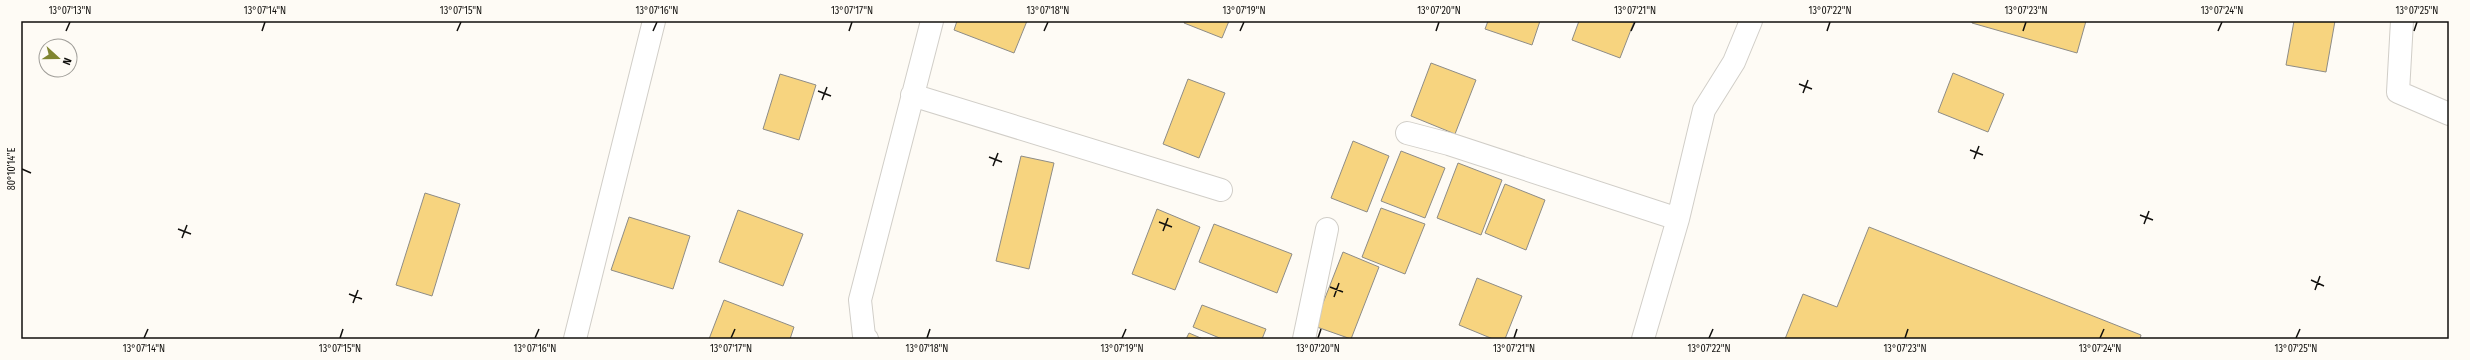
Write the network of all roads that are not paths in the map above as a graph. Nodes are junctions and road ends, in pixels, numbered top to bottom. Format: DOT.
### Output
graph roads {
  1 [pos="654,21"];
  2 [pos="932,21"];
  3 [pos="1751,21"];
  4 [pos="2402,21"];
  5 [pos="912,95"];
  6 [pos="2449,114"];
  7 [pos="1407,133"];
  8 [pos="1221,190"];
  9 [pos="1678,219"];
  10 [pos="1327,229"];
  11 [pos="575,339"];
  12 [pos="867,339"];
  13 [pos="1304,339"];
  14 [pos="1643,339"];
  1 -- 11 [label="street"];
  2 -- 5 [label="street"];
  3 -- 9 [label="street"];
  4 -- 6 [label="street"];
  5 -- 8 [label="street"];
  5 -- 12 [label="street"];
  7 -- 9 [label="street"];
  9 -- 14 [label="street"];
  10 -- 13 [label="street"];
}
